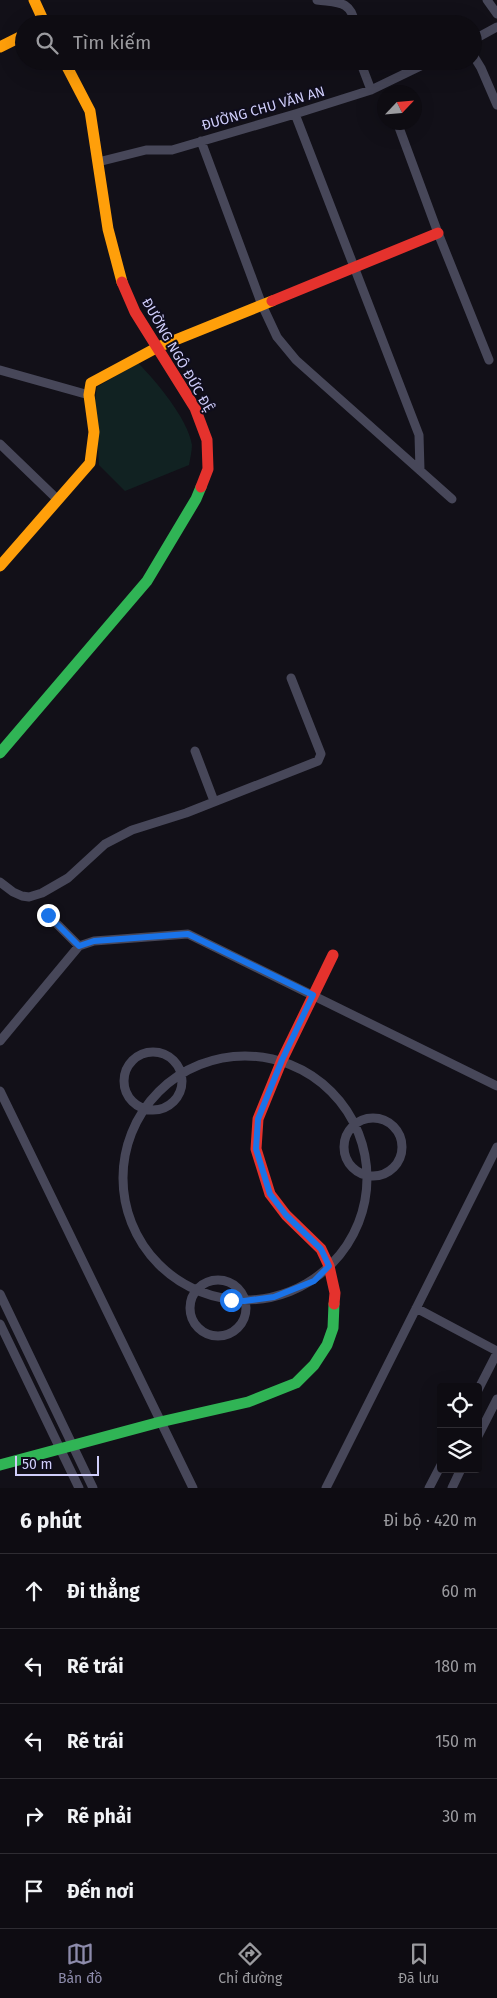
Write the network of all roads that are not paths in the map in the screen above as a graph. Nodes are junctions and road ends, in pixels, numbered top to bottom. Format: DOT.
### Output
graph roads {
  1 [pos="34,0"];
  2 [pos="317,0"];
  3 [pos="487,0"];
  4 [pos="497,14"];
  5 [pos="41,15"];
  6 [pos="353,15"];
  7 [pos="497,27"];
  8 [pos="482,35"];
  9 [pos="15,40"];
  10 [pos="0,47"];
  11 [pos="69,70"];
  12 [pos="363,70"];
  13 [pos="416,70"];
  14 [pos="482,70"];
  15 [pos="390,85"];
  16 [pos="377,89"];
  17 [pos="371,90"];
  18 [pos="497,105"];
  19 [pos="295,114"];
  20 [pos="400,130"];
  21 [pos="201,141"];
  22 [pos="98,162"];
  23 [pos="438,233"];
  24 [pos="355,267"];
  25 [pos="262,305"];
  26 [pos="158,347"];
  27 [pos="489,360"];
  28 [pos="0,370"];
  29 [pos="89,395"];
  30 [pos="0,444"];
  31 [pos="420,470"];
  32 [pos="57,498"];
  33 [pos="452,499"];
  34 [pos="0,566"];
  35 [pos="291,678"];
  36 [pos="195,751"];
  37 [pos="0,753"];
  38 [pos="214,801"];
  39 [pos="0,882"];
  40 [pos="48,915"];
  41 [pos="79,946"];
  42 [pos="333,955"];
  43 [pos="313,995"];
  44 [pos="0,1041"];
  45 [pos="282,1060"];
  46 [pos="181,1073"];
  47 [pos="497,1086"];
  48 [pos="0,1090"];
  49 [pos="142,1108"];
  50 [pos="355,1125"];
  51 [pos="497,1146"];
  52 [pos="370,1176"];
  53 [pos="329,1266"];
  54 [pos="196,1291"];
  55 [pos="0,1294"];
  56 [pos="244,1301"];
  57 [pos="416,1308"];
  58 [pos="0,1324"];
  59 [pos="497,1352"];
  60 [pos="482,1383"];
  61 [pos="497,1399"];
  62 [pos="160,1422"];
  63 [pos="482,1428"];
  64 [pos="72,1444"];
  65 [pos="59,1448"];
  66 [pos="0,1465"];
  67 [pos="437,1473"];
  68 [pos="459,1473"];
  69 [pos="78,1488"];
  70 [pos="92,1488"];
  71 [pos="193,1488"];
  72 [pos="326,1488"];
  73 [pos="429,1488"];
  74 [pos="452,1488"];
  1 -- 5 [label="street"];
  2 -- 6 [label="street"];
  3 -- 4 [label="street"];
  7 -- 8 [label="street"];
  9 -- 10 [label="street"];
  11 -- 22 [label="street, ĐƯỜNG NGÔ ĐỨC ĐỆ"];
  12 -- 17 [label="street"];
  13 -- 15 [label="street, ĐƯỜNG CHU VĂN AN"];
  14 -- 18 [label="street"];
  16 -- 17 [label="street, ĐƯỜNG CHU VĂN AN"];
  17 -- 19 [label="street, ĐƯỜNG CHU VĂN AN"];
  19 -- 21 [label="street, ĐƯỜNG CHU VĂN AN"];
  19 -- 24 [label="street"];
  20 -- 23 [label="street"];
  21 -- 22 [label="street, ĐƯỜNG CHU VĂN AN"];
  21 -- 25 [label="street"];
  22 -- 26 [label="street, ĐƯỜNG NGÔ ĐỨC ĐỆ"];
  23 -- 24 [label="street"];
  23 -- 27 [label="street"];
  24 -- 25 [label="street"];
  24 -- 31 [label="street"];
  25 -- 26 [label="street"];
  25 -- 31 [label="street"];
  26 -- 29 [label="street"];
  26 -- 37 [label="street, ĐƯỜNG NGÔ ĐỨC ĐỆ"];
  28 -- 29 [label="street"];
  29 -- 32 [label="street"];
  30 -- 32 [label="street"];
  31 -- 33 [label="street"];
  32 -- 34 [label="street"];
  35 -- 38 [label="street"];
  36 -- 38 [label="street"];
  38 -- 39 [label="street"];
  40 -- 41 [label="street"];
  41 -- 43 [label="street"];
  41 -- 44 [label="street"];
  42 -- 43 [label="street"];
  43 -- 45 [label="street"];
  43 -- 47 [label="street"];
  45 -- 46 [label="street"];
  45 -- 50 [label="street"];
  45 -- 53 [label="street"];
  46 -- 49 [label="street"];
  46 -- 49 [label="street"];
  46 -- 49 [label="street"];
  48 -- 62 [label="street"];
  49 -- 54 [label="street"];
  50 -- 52 [label="street"];
  50 -- 52 [label="street"];
  50 -- 52 [label="street"];
  51 -- 57 [label="street"];
  52 -- 53 [label="street"];
  53 -- 56 [label="street"];
  53 -- 62 [label="street"];
  54 -- 56 [label="street"];
  54 -- 56 [label="street"];
  54 -- 56 [label="street"];
  55 -- 64 [label="street"];
  57 -- 59 [label="street"];
  57 -- 72 [label="street"];
  58 -- 65 [label="street"];
  59 -- 60 [label="street"];
  61 -- 63 [label="street"];
  62 -- 64 [label="street"];
  62 -- 71 [label="street"];
  64 -- 65 [label="street"];
  64 -- 70 [label="street"];
  65 -- 66 [label="street"];
  65 -- 69 [label="street"];
  67 -- 73 [label="street"];
  68 -- 74 [label="street"];
}
